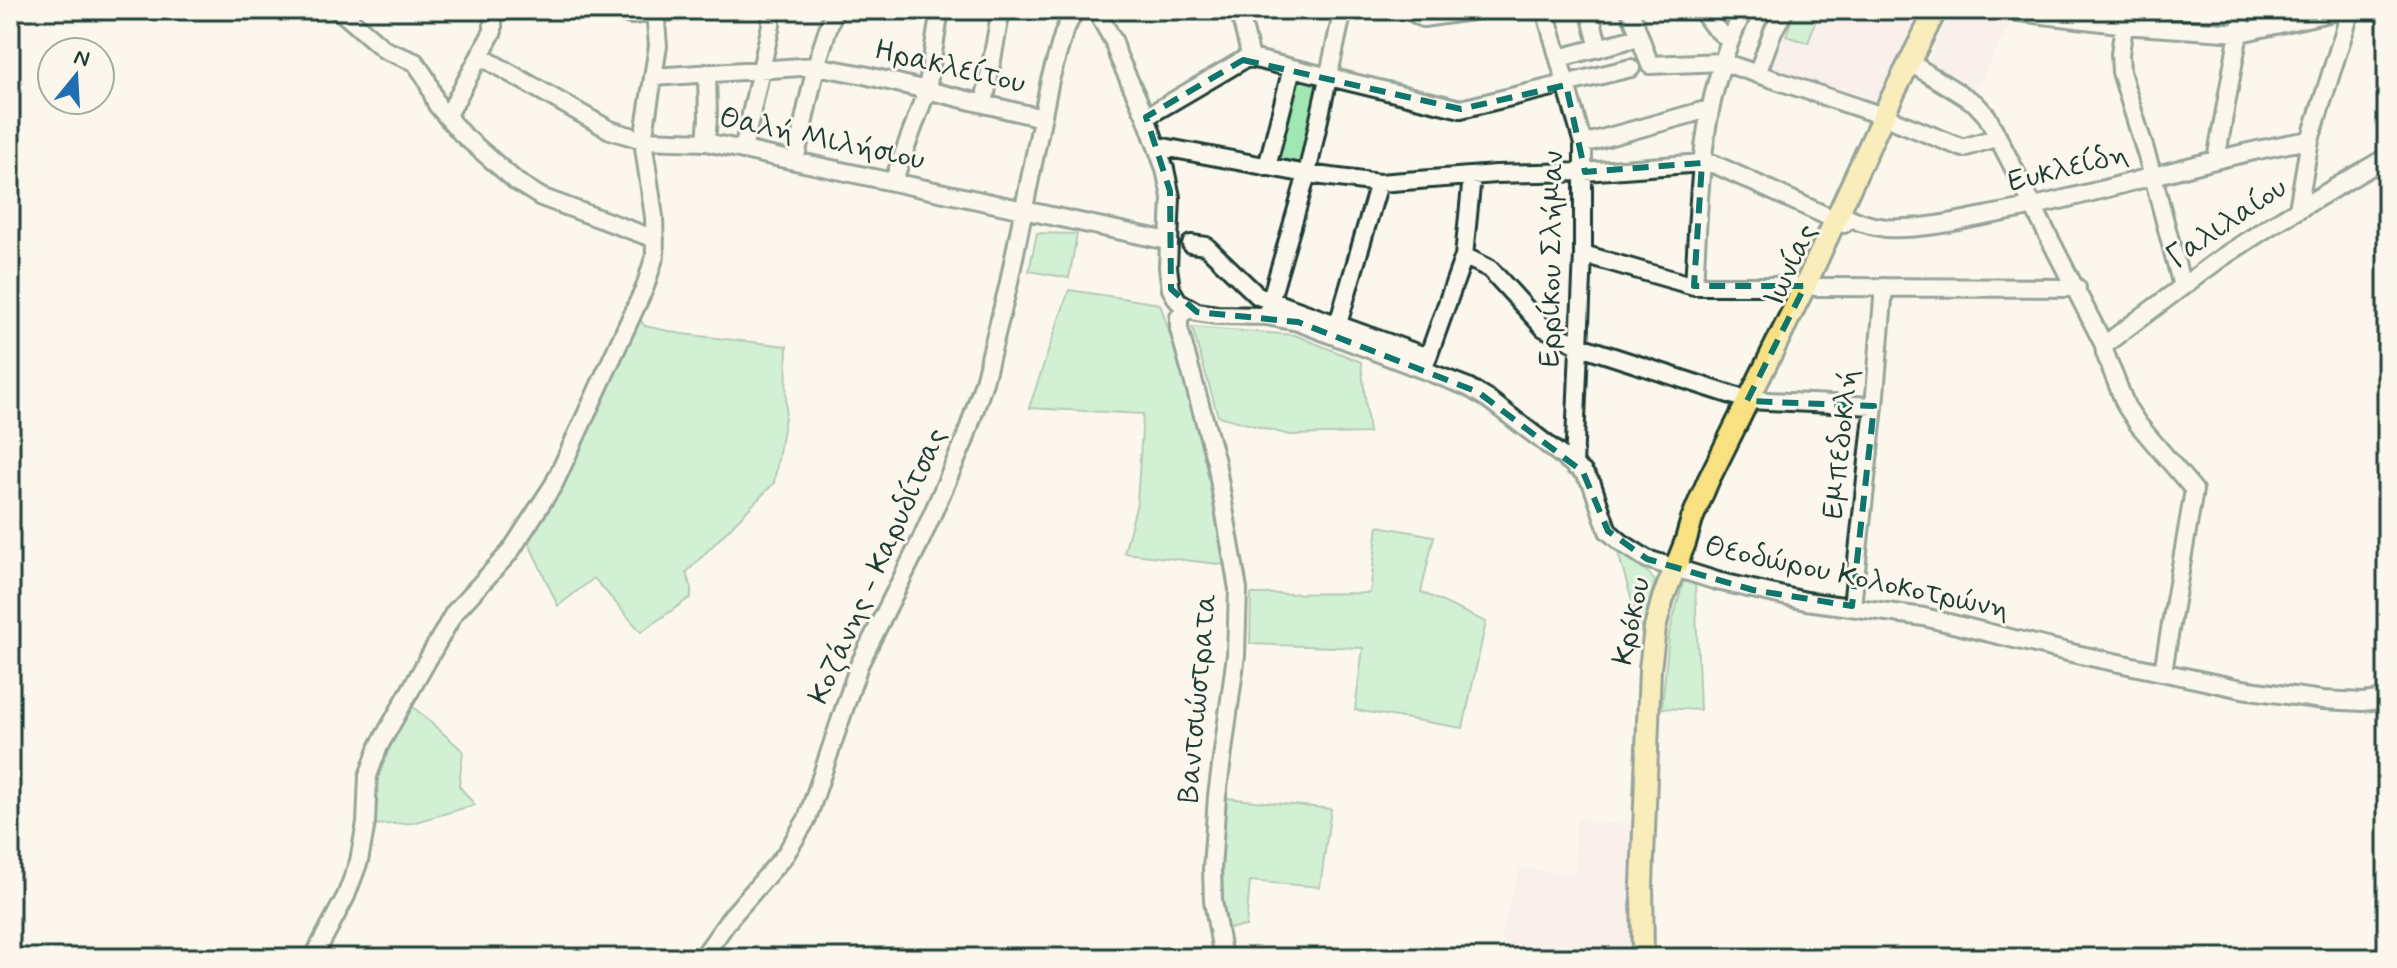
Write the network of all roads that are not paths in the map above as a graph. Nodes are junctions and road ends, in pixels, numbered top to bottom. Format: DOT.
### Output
graph roads {
  1 [pos="339,10"];
  2 [pos="493,10"];
  3 [pos="616,10"];
  4 [pos="688,10"];
  5 [pos="771,10"];
  6 [pos="834,10"];
  7 [pos="940,10"];
  8 [pos="1001,10"];
  9 [pos="1239,10"];
  10 [pos="1335,10"];
  11 [pos="1343,10"];
  12 [pos="1408,10"];
  13 [pos="1478,10"];
  14 [pos="1545,10"];
  15 [pos="1589,10"];
  16 [pos="1630,10"];
  17 [pos="1701,10"];
  18 [pos="1744,10"];
  19 [pos="1785,10"];
  20 [pos="1936,10"];
  21 [pos="1947,10"];
  22 [pos="2001,10"];
  23 [pos="2243,10"];
  24 [pos="2342,10"];
  25 [pos="2351,10"];
  26 [pos="655,12"];
  27 [pos="1086,12"];
  28 [pos="2076,14"];
  29 [pos="2306,14"];
  30 [pos="2125,17"];
  31 [pos="2240,33"];
  32 [pos="1338,36"];
  33 [pos="1640,37"];
  34 [pos="1730,41"];
  35 [pos="1599,48"];
  36 [pos="480,56"];
  37 [pos="1251,58"];
  38 [pos="1559,58"];
  39 [pos="1722,62"];
  40 [pos="1914,64"];
  41 [pos="816,66"];
  42 [pos="1292,68"];
  43 [pos="1631,68"];
  44 [pos="761,70"];
  45 [pos="707,73"];
  46 [pos="1757,74"];
  47 [pos="653,77"];
  48 [pos="1329,77"];
  49 [pos="1566,85"];
  50 [pos="927,90"];
  51 [pos="984,104"];
  52 [pos="1709,109"];
  53 [pos="447,117"];
  54 [pos="1146,117"];
  55 [pos="1042,118"];
  56 [pos="1888,118"];
  57 [pos="1998,137"];
  58 [pos="643,140"];
  59 [pos="2310,140"];
  60 [pos="706,142"];
  61 [pos="1583,144"];
  62 [pos="1158,146"];
  63 [pos="743,150"];
  64 [pos="2387,157"];
  65 [pos="2216,160"];
  66 [pos="795,161"];
  67 [pos="1702,163"];
  68 [pos="1267,167"];
  69 [pos="1584,172"];
  70 [pos="1307,174"];
  71 [pos="1472,176"];
  72 [pos="2153,176"];
  73 [pos="893,182"];
  74 [pos="1379,183"];
  75 [pos="2034,207"];
  76 [pos="2298,209"];
  77 [pos="1025,210"];
  78 [pos="1842,218"];
  79 [pos="655,239"];
  80 [pos="1168,241"];
  81 [pos="1191,244"];
  82 [pos="1583,254"];
  83 [pos="1464,256"];
  84 [pos="1694,286"];
  85 [pos="1810,286"];
  86 [pos="2182,286"];
  87 [pos="1884,287"];
  88 [pos="2077,288"];
  89 [pos="1271,299"];
  90 [pos="1188,308"];
  91 [pos="1266,316"];
  92 [pos="1338,324"];
  93 [pos="2104,345"];
  94 [pos="1580,346"];
  95 [pos="1426,363"];
  96 [pos="1752,401"];
  97 [pos="1874,406"];
  98 [pos="1574,466"];
  99 [pos="1674,569"];
  100 [pos="1852,606"];
  101 [pos="2163,671"];
  102 [pos="2387,699"];
  103 [pos="313,958"];
  104 [pos="702,958"];
  105 [pos="1223,958"];
  106 [pos="1643,958"];
  1 -- 53 [label="street"];
  2 -- 36 [label="street"];
  3 -- 26 [label="street"];
  4 -- 26 [label="street"];
  5 -- 44 [label="street"];
  6 -- 41 [label="street"];
  7 -- 50 [label="street"];
  8 -- 51 [label="street"];
  9 -- 37 [label="street"];
  10 -- 32 [label="street"];
  11 -- 32 [label="street"];
  12 -- 13 [label="street"];
  14 -- 38 [label="street, Ερρίκου Σλήμαν"];
  15 -- 35 [label="street"];
  16 -- 33 [label="street"];
  17 -- 34 [label="street"];
  18 -- 34 [label="street"];
  19 -- 46 [label="street"];
  20 -- 40 [label="main road, Ιωνίας"];
  21 -- 40 [label="main road, Ιωνίας"];
  22 -- 28 [label="street"];
  23 -- 31 [label="street"];
  24 -- 29 [label="street"];
  25 -- 59 [label="street"];
  26 -- 47 [label="street"];
  27 -- 54 [label="street"];
  27 -- 55 [label="street, Κοζάνης - Καρυδίτσας"];
  28 -- 30 [label="street"];
  29 -- 31 [label="street"];
  30 -- 31 [label="street"];
  30 -- 72 [label="street"];
  31 -- 65 [label="street"];
  32 -- 48 [label="street"];
  33 -- 35 [label="street"];
  33 -- 39 [label="street"];
  34 -- 39 [label="street"];
  35 -- 38 [label="street"];
  36 -- 53 [label="street"];
  36 -- 58 [label="street, Θαλή Μιλήσιου"];
  37 -- 42 [label="street"];
  37 -- 54 [label="street"];
  38 -- 49 [label="street, Ερρίκου Σλήμαν"];
  39 -- 46 [label="street"];
  39 -- 52 [label="street"];
  40 -- 56 [label="main road, Ιωνίας"];
  40 -- 57 [label="street"];
  41 -- 44 [label="street, Ηρακλείτου"];
  41 -- 50 [label="street, Ηρακλείτου"];
  41 -- 66 [label="street"];
  42 -- 48 [label="street"];
  42 -- 68 [label="street"];
  43 -- 49 [label="street"];
  44 -- 45 [label="street, Ηρακλείτου"];
  44 -- 63 [label="street"];
  45 -- 47 [label="street, Ηρακλείτου"];
  45 -- 60 [label="street"];
  46 -- 56 [label="street"];
  47 -- 58 [label="street"];
  48 -- 49 [label="street"];
  48 -- 70 [label="street"];
  49 -- 61 [label="street, Ερρίκου Σλήμαν"];
  50 -- 51 [label="street, Ηρακλείτου"];
  50 -- 73 [label="street"];
  51 -- 55 [label="street, Ηρακλείτου"];
  52 -- 61 [label="street"];
  52 -- 67 [label="street"];
  53 -- 79 [label="street"];
  54 -- 62 [label="street"];
  55 -- 77 [label="street, Κοζάνης - Καρυδίτσας"];
  56 -- 57 [label="street"];
  56 -- 78 [label="main road, Ιωνίας"];
  57 -- 75 [label="street"];
  58 -- 60 [label="street, Θαλή Μιλήσιου"];
  58 -- 79 [label="street"];
  59 -- 65 [label="street, Ευκλείδη"];
  59 -- 76 [label="street"];
  60 -- 63 [label="street, Θαλή Μιλήσιου"];
  61 -- 69 [label="street, Ερρίκου Σλήμαν"];
  62 -- 68 [label="street"];
  62 -- 80 [label="street"];
  63 -- 66 [label="street, Θαλή Μιλήσιου"];
  64 -- 76 [label="street, Γαλιλαίου"];
  65 -- 72 [label="street, Ευκλείδη"];
  66 -- 73 [label="street, Θαλή Μιλήσιου"];
  67 -- 69 [label="street"];
  67 -- 78 [label="street, Ευκλείδη"];
  67 -- 84 [label="street"];
  68 -- 70 [label="street"];
  69 -- 71 [label="street"];
  69 -- 82 [label="street, Ερρίκου Σλήμαν"];
  70 -- 74 [label="street"];
  70 -- 89 [label="street"];
  71 -- 74 [label="street"];
  71 -- 83 [label="street"];
  72 -- 75 [label="street, Ευκλείδη"];
  72 -- 86 [label="street"];
  73 -- 77 [label="street, Θαλή Μιλήσιου"];
  74 -- 92 [label="street"];
  75 -- 78 [label="street, Ευκλείδη"];
  75 -- 88 [label="street"];
  76 -- 86 [label="street, Γαλιλαίου"];
  77 -- 80 [label="street, Θαλή Μιλήσιου"];
  77 -- 104 [label="street, Κοζάνης - Καρυδίτσας"];
  78 -- 85 [label="main road, Ιωνίας"];
  79 -- 103 [label="street"];
  80 -- 90 [label="street"];
  81 -- 89 [label="street"];
  82 -- 84 [label="street"];
  82 -- 94 [label="street, Ερρίκου Σλήμαν"];
  83 -- 94 [label="street"];
  83 -- 95 [label="street"];
  84 -- 85 [label="street"];
  85 -- 87 [label="street"];
  85 -- 96 [label="main road, Ιωνίας"];
  86 -- 93 [label="street, Γαλιλαίου"];
  87 -- 88 [label="street"];
  87 -- 97 [label="street, Εμπεδοκλή"];
  88 -- 93 [label="street"];
  89 -- 91 [label="street"];
  89 -- 92 [label="street"];
  90 -- 91 [label="street, Θεοδώρου Κολοκοτρώνη"];
  90 -- 105 [label="street, Βαντσιώστρατα"];
  91 -- 95 [label="street, Θεοδώρου Κολοκοτρώνη"];
  92 -- 95 [label="street"];
  93 -- 101 [label="street"];
  94 -- 96 [label="street"];
  94 -- 98 [label="street, Ερρίκου Σλήμαν"];
  95 -- 98 [label="street, Θεοδώρου Κολοκοτρώνη"];
  96 -- 97 [label="street"];
  96 -- 99 [label="main road, Ιωνίας"];
  97 -- 100 [label="street, Εμπεδοκλή"];
  98 -- 99 [label="street, Θεοδώρου Κολοκοτρώνη"];
  99 -- 100 [label="street, Θεοδώρου Κολοκοτρώνη"];
  99 -- 106 [label="main road, Κρόκου"];
  100 -- 101 [label="street, Θεοδώρου Κολοκοτρώνη"];
  101 -- 102 [label="street, Θεοδώρου Κολοκοτρώνη"];
}
